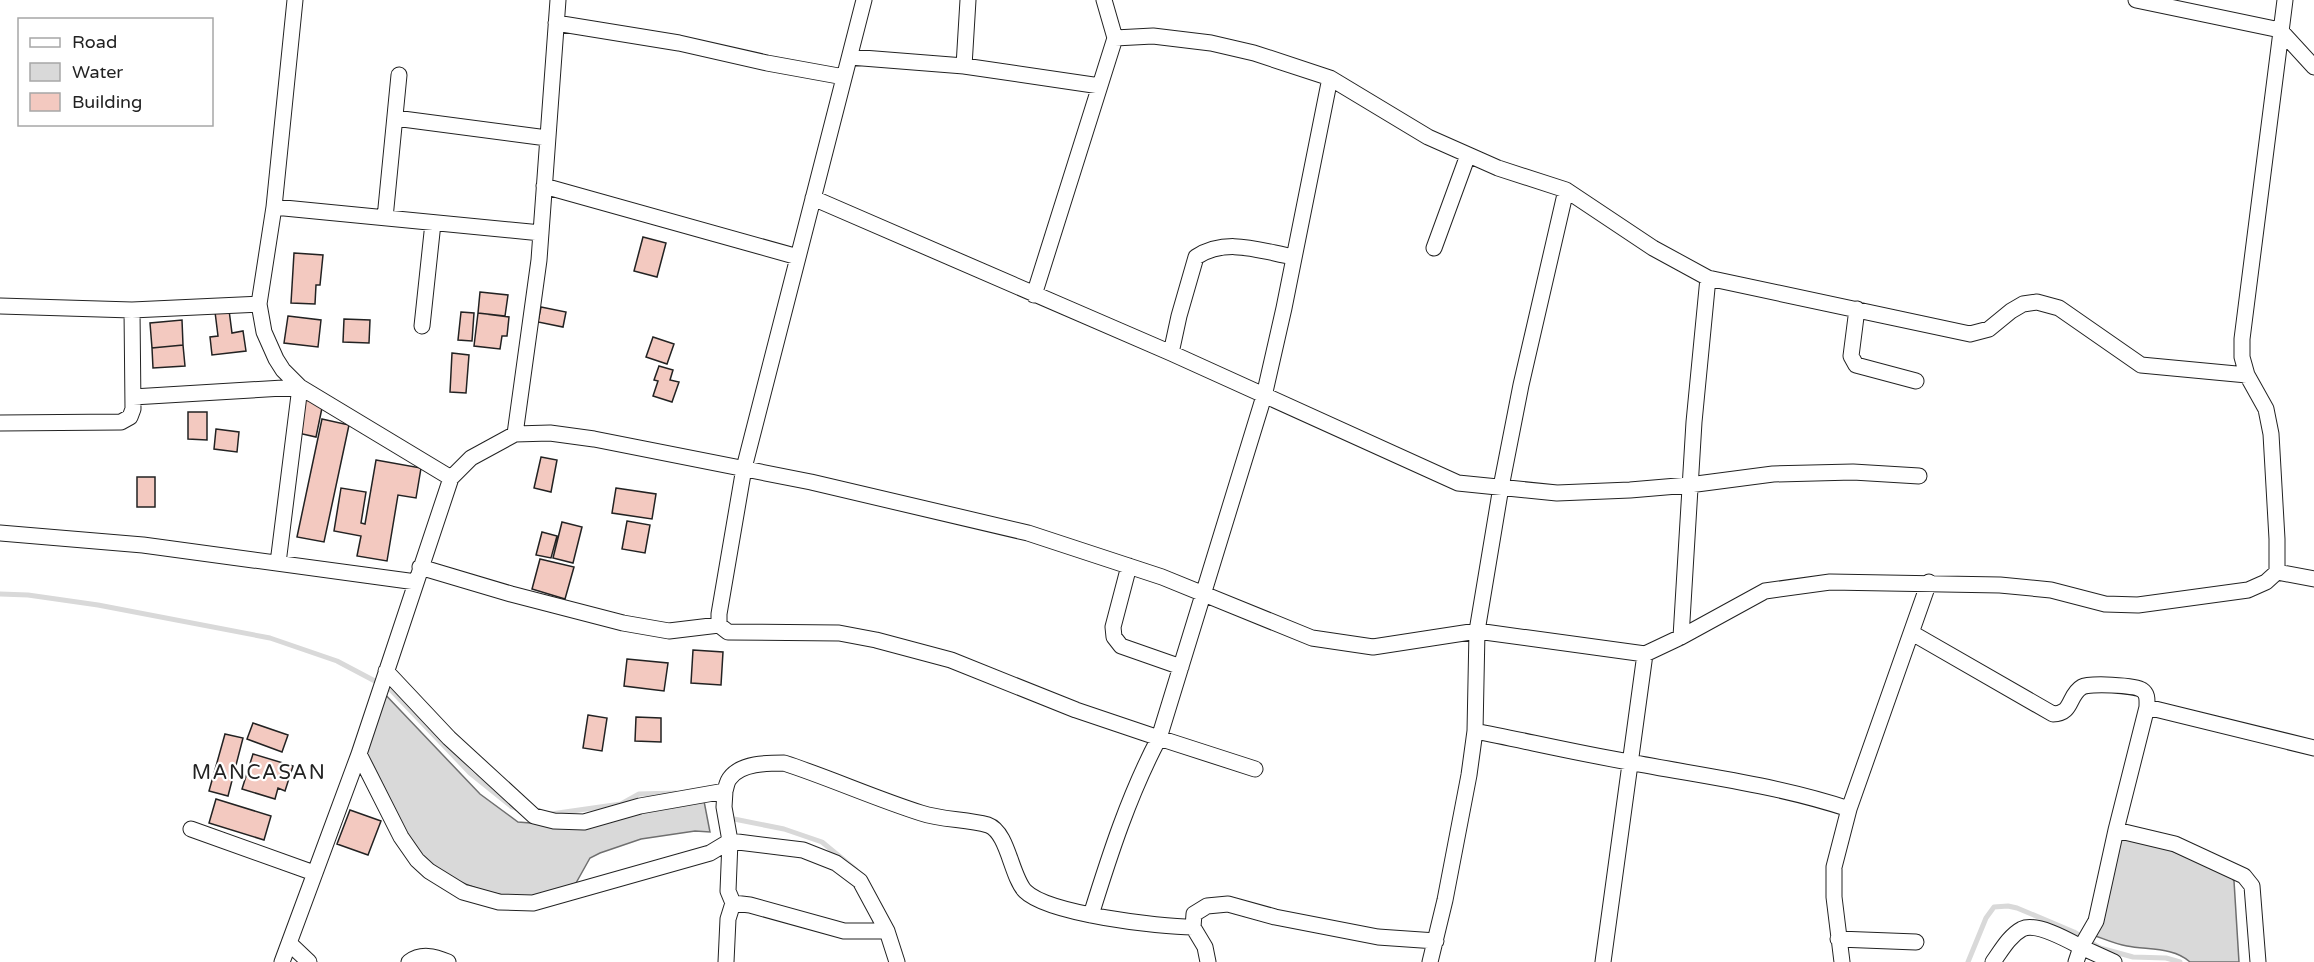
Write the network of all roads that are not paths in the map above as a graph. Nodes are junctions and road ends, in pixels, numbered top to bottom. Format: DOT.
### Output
graph roads {
  1 [pos="295,0"];
  2 [pos="558,0"];
  3 [pos="864,0"];
  4 [pos="968,0"];
  5 [pos="1104,0"];
  6 [pos="2136,0"];
  7 [pos="2285,0"];
  8 [pos="556,23"];
  9 [pos="2280,30"];
  10 [pos="1115,38"];
  11 [pos="850,57"];
  12 [pos="964,66"];
  13 [pos="2314,67"];
  14 [pos="399,75"];
  15 [pos="844,77"];
  16 [pos="1330,78"];
  17 [pos="1100,86"];
  18 [pos="395,118"];
  19 [pos="547,138"];
  20 [pos="1468,155"];
  21 [pos="544,186"];
  22 [pos="1566,190"];
  23 [pos="813,198"];
  24 [pos="274,207"];
  25 [pos="385,218"];
  26 [pos="434,223"];
  27 [pos="541,233"];
  28 [pos="1434,248"];
  29 [pos="798,257"];
  30 [pos="1294,257"];
  31 [pos="1708,278"];
  32 [pos="1034,295"];
  33 [pos="259,304"];
  34 [pos="0,306"];
  35 [pos="132,309"];
  36 [pos="1857,309"];
  37 [pos="422,326"];
  38 [pos="1171,353"];
  39 [pos="2247,375"];
  40 [pos="1916,381"];
  41 [pos="300,387"];
  42 [pos="1264,396"];
  43 [pos="133,397"];
  44 [pos="0,423"];
  45 [pos="516,434"];
  46 [pos="744,468"];
  47 [pos="1919,476"];
  48 [pos="451,478"];
  49 [pos="1689,485"];
  50 [pos="1501,487"];
  51 [pos="0,533"];
  52 [pos="278,563"];
  53 [pos="1129,566"];
  54 [pos="2277,572"];
  55 [pos="418,575"];
  56 [pos="2314,579"];
  57 [pos="1929,582"];
  58 [pos="1203,593"];
  59 [pos="719,626"];
  60 [pos="1477,631"];
  61 [pos="1912,633"];
  62 [pos="1681,637"];
  63 [pos="1645,654"];
  64 [pos="1181,668"];
  65 [pos="386,671"];
  66 [pos="2147,706"];
  67 [pos="1475,731"];
  68 [pos="1159,738"];
  69 [pos="2314,747"];
  70 [pos="359,754"];
  71 [pos="1630,762"];
  72 [pos="1255,769"];
  73 [pos="725,792"];
  74 [pos="1849,808"];
  75 [pos="191,829"];
  76 [pos="2116,830"];
  77 [pos="730,841"];
  78 [pos="314,873"];
  79 [pos="733,903"];
  80 [pos="1091,915"];
  81 [pos="1193,927"];
  82 [pos="887,931"];
  83 [pos="1838,939"];
  84 [pos="1436,941"];
  85 [pos="1916,942"];
  86 [pos="289,943"];
  87 [pos="2081,946"];
  88 [pos="282,962"];
  89 [pos="309,962"];
  90 [pos="409,962"];
  91 [pos="448,962"];
  92 [pos="726,962"];
  93 [pos="897,962"];
  94 [pos="1208,962"];
  95 [pos="1430,962"];
  96 [pos="1603,962"];
  97 [pos="1842,962"];
  98 [pos="1993,962"];
  99 [pos="2076,962"];
  100 [pos="2114,962"];
  101 [pos="2258,962"];
  1 -- 24 [label="street"];
  2 -- 8 [label="street"];
  3 -- 11 [label="street"];
  4 -- 12 [label="street"];
  5 -- 10 [label="street"];
  6 -- 9 [label="street"];
  7 -- 9 [label="street"];
  8 -- 15 [label="street"];
  8 -- 19 [label="street"];
  9 -- 13 [label="street"];
  9 -- 39 [label="street"];
  10 -- 16 [label="street"];
  10 -- 17 [label="street"];
  11 -- 12 [label="street"];
  11 -- 15 [label="street"];
  12 -- 17 [label="street"];
  14 -- 18 [label="street"];
  15 -- 23 [label="street"];
  16 -- 20 [label="street"];
  16 -- 30 [label="street"];
  17 -- 32 [label="street"];
  18 -- 19 [label="street"];
  18 -- 25 [label="street"];
  19 -- 21 [label="street"];
  20 -- 22 [label="street"];
  20 -- 28 [label="street"];
  21 -- 27 [label="street"];
  21 -- 29 [label="street"];
  22 -- 31 [label="street"];
  22 -- 50 [label="street"];
  23 -- 29 [label="street"];
  23 -- 32 [label="street"];
  24 -- 25 [label="street"];
  24 -- 33 [label="street"];
  25 -- 26 [label="street"];
  26 -- 27 [label="street"];
  26 -- 37 [label="street"];
  27 -- 45 [label="street"];
  29 -- 46 [label="street"];
  30 -- 38 [label="street"];
  30 -- 42 [label="street"];
  31 -- 36 [label="street"];
  31 -- 49 [label="street"];
  32 -- 38 [label="street"];
  33 -- 35 [label="street"];
  33 -- 41 [label="street"];
  34 -- 35 [label="street"];
  35 -- 43 [label="street"];
  36 -- 39 [label="street"];
  36 -- 40 [label="street"];
  38 -- 42 [label="street"];
  39 -- 54 [label="street"];
  41 -- 43 [label="street"];
  41 -- 48 [label="street"];
  41 -- 52 [label="street"];
  42 -- 50 [label="street"];
  42 -- 58 [label="street"];
  43 -- 44 [label="street"];
  45 -- 46 [label="street"];
  45 -- 48 [label="street"];
  46 -- 53 [label="street"];
  46 -- 59 [label="street"];
  47 -- 49 [label="street"];
  48 -- 55 [label="street"];
  49 -- 50 [label="street"];
  49 -- 62 [label="street"];
  50 -- 60 [label="street"];
  51 -- 52 [label="street"];
  52 -- 55 [label="street"];
  53 -- 58 [label="street"];
  53 -- 64 [label="street"];
  54 -- 56 [label="street"];
  54 -- 57 [label="street"];
  55 -- 59 [label="street"];
  55 -- 65 [label="street"];
  57 -- 61 [label="street"];
  57 -- 62 [label="street"];
  58 -- 60 [label="street"];
  58 -- 64 [label="street"];
  59 -- 68 [label="street"];
  60 -- 63 [label="street"];
  60 -- 67 [label="street"];
  61 -- 66 [label="street"];
  61 -- 74 [label="street"];
  62 -- 63 [label="street"];
  63 -- 71 [label="street"];
  64 -- 68 [label="street"];
  65 -- 70 [label="street"];
  65 -- 73 [label="street"];
  66 -- 69 [label="street"];
  66 -- 76 [label="street"];
  67 -- 71 [label="street"];
  67 -- 84 [label="street"];
  68 -- 72 [label="street"];
  68 -- 80 [label="street"];
  70 -- 77 [label="street"];
  70 -- 78 [label="street"];
  71 -- 74 [label="street"];
  71 -- 96 [label="street"];
  73 -- 77 [label="street"];
  73 -- 80 [label="street"];
  74 -- 83 [label="street"];
  75 -- 78 [label="street"];
  76 -- 87 [label="street"];
  76 -- 101 [label="street"];
  77 -- 79 [label="street"];
  77 -- 82 [label="street"];
  78 -- 86 [label="street"];
  79 -- 82 [label="street"];
  79 -- 92 [label="street"];
  80 -- 81 [label="street"];
  81 -- 84 [label="street"];
  81 -- 94 [label="street"];
  82 -- 93 [label="street"];
  83 -- 85 [label="street"];
  83 -- 97 [label="street"];
  84 -- 95 [label="street"];
  86 -- 88 [label="street"];
  86 -- 89 [label="street"];
  87 -- 98 [label="street"];
  87 -- 99 [label="street"];
  87 -- 100 [label="street"];
  90 -- 91 [label="street"];
}
